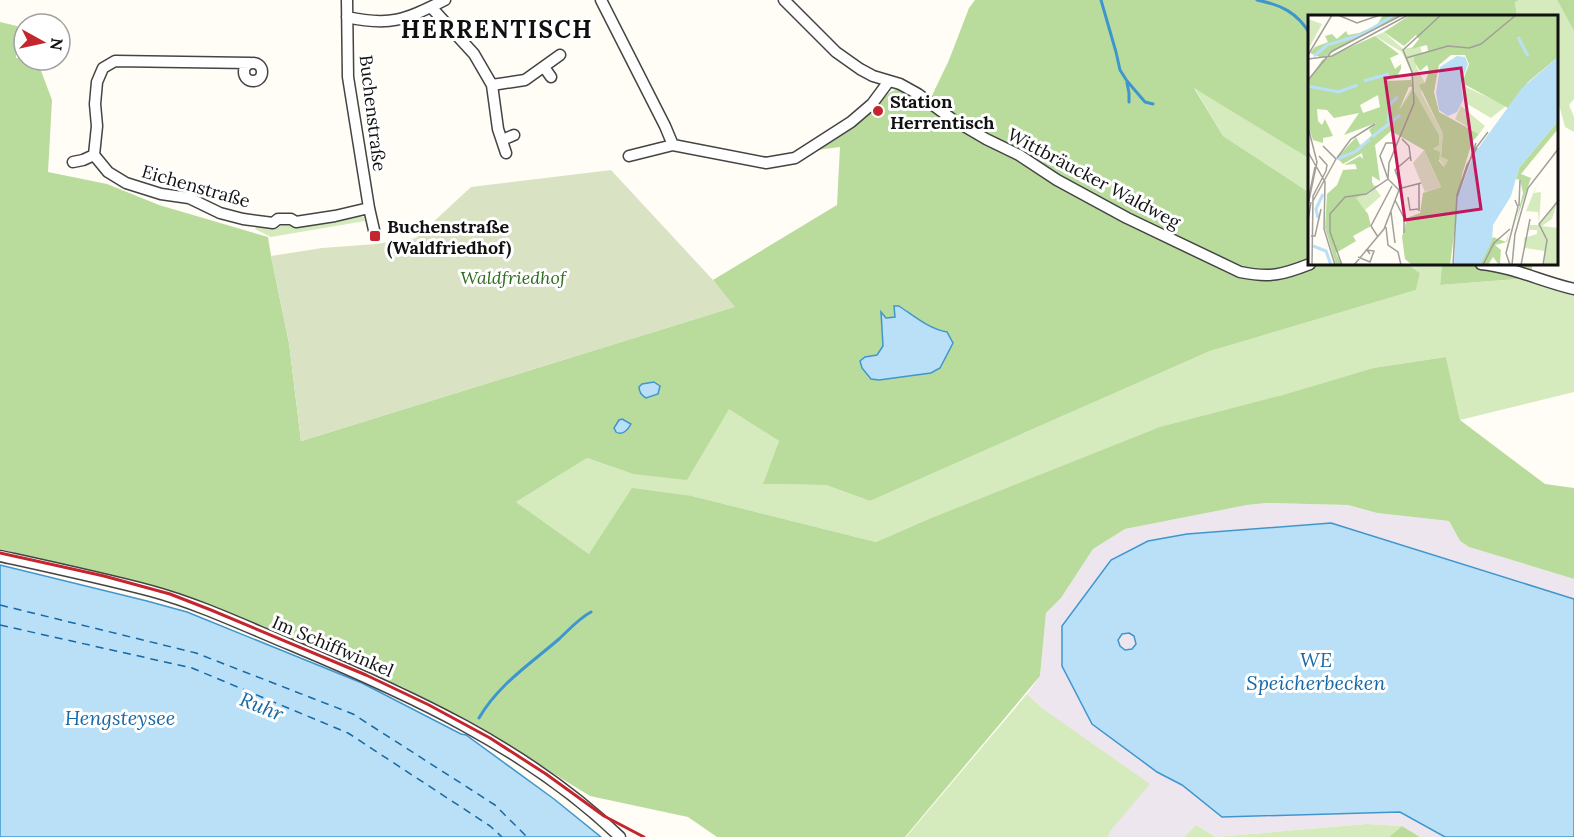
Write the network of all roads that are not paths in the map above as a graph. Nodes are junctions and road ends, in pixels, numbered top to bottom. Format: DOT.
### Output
graph roads {
  1 [pos="347,0"];
  2 [pos="445,0"];
  3 [pos="601,0"];
  4 [pos="784,0"];
  5 [pos="431,7"];
  6 [pos="347,17"];
  7 [pos="560,55"];
  8 [pos="250,63"];
  9 [pos="544,67"];
  10 [pos="551,77"];
  11 [pos="889,81"];
  12 [pos="492,85"];
  13 [pos="514,135"];
  14 [pos="502,140"];
  15 [pos="673,145"];
  16 [pos="507,153"];
  17 [pos="94,155"];
  18 [pos="629,156"];
  19 [pos="73,162"];
  20 [pos="369,208"];
  21 [pos="374,230"];
  22 [pos="1308,265"];
  23 [pos="1490,266"];
  24 [pos="1574,289"];
  25 [pos="0,556"];
  26 [pos="620,837"];
  1 -- 6 [label="street, Buchenstraße"];
  2 -- 5 [label="street"];
  3 -- 15 [label="street"];
  4 -- 11 [label="street, Wittbräucker Waldweg"];
  5 -- 6 [label="street"];
  5 -- 12 [label="street"];
  6 -- 20 [label="street, Buchenstraße"];
  7 -- 9 [label="street"];
  8 -- 17 [label="street"];
  9 -- 10 [label="street"];
  9 -- 12 [label="street"];
  11 -- 15 [label="street"];
  11 -- 22 [label="street, Wittbräucker Waldweg"];
  12 -- 14 [label="street"];
  13 -- 14 [label="street"];
  14 -- 16 [label="street"];
  15 -- 18 [label="street"];
  17 -- 19 [label="street"];
  17 -- 20 [label="street, Eichenstraße"];
  20 -- 21 [label="street, Buchenstraße"];
  23 -- 24 [label="street"];
  25 -- 26 [label="street, Im Schiffwinkel"];
}
